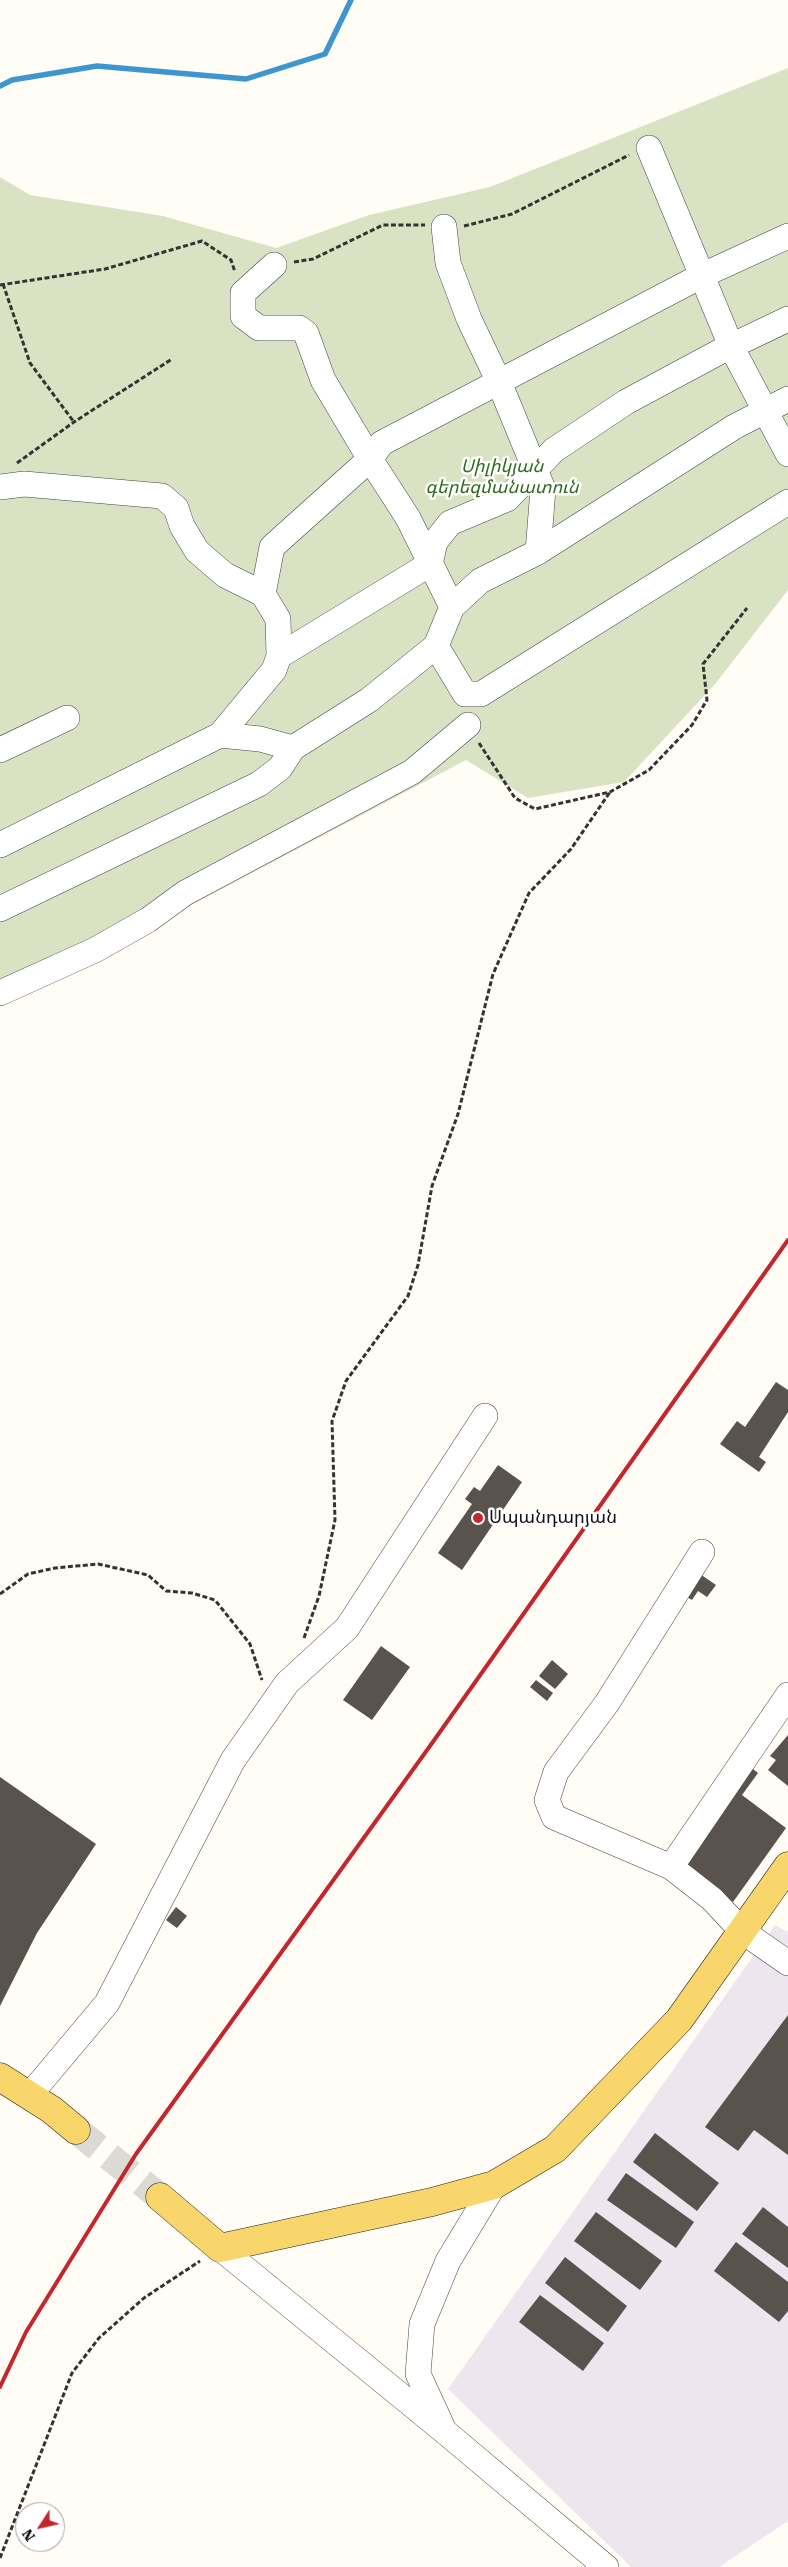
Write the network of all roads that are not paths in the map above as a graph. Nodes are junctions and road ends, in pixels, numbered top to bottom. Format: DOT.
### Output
graph roads {
  1 [pos="649,148"];
  2 [pos="444,227"];
  3 [pos="788,236"];
  4 [pos="274,265"];
  5 [pos="703,275"];
  6 [pos="788,319"];
  7 [pos="731,346"];
  8 [pos="499,382"];
  9 [pos="788,399"];
  10 [pos="766,411"];
  11 [pos="788,454"];
  12 [pos="370,459"];
  13 [pos="536,470"];
  14 [pos="0,487"];
  15 [pos="788,502"];
  16 [pos="538,552"];
  17 [pos="430,564"];
  18 [pos="263,594"];
  19 [pos="452,607"];
  20 [pos="436,646"];
  21 [pos="279,656"];
  22 [pos="67,718"];
  23 [pos="468,725"];
  24 [pos="220,735"];
  25 [pos="293,748"];
  26 [pos="0,750"];
  27 [pos="0,845"];
  28 [pos="0,909"];
  29 [pos="0,993"];
  30 [pos="485,1416"];
  31 [pos="702,1552"];
  32 [pos="788,1695"];
  33 [pos="788,1866"];
  34 [pos="671,1867"];
  35 [pos="742,1931"];
  36 [pos="788,1963"];
  37 [pos="0,2077"];
  38 [pos="29,2096"];
  39 [pos="76,2130"];
  40 [pos="494,2185"];
  41 [pos="160,2197"];
  42 [pos="220,2248"];
  43 [pos="444,2430"];
  44 [pos="606,2567"];
  1 -- 5 [label="lane"];
  2 -- 8 [label="lane"];
  3 -- 5 [label="lane"];
  4 -- 12 [label="lane"];
  5 -- 7 [label="lane"];
  5 -- 8 [label="lane"];
  6 -- 7 [label="lane"];
  7 -- 10 [label="lane"];
  7 -- 13 [label="lane"];
  8 -- 12 [label="lane"];
  8 -- 13 [label="lane"];
  9 -- 10 [label="lane"];
  10 -- 11 [label="lane"];
  10 -- 16 [label="lane"];
  12 -- 17 [label="lane"];
  12 -- 18 [label="lane"];
  13 -- 16 [label="lane"];
  13 -- 17 [label="lane"];
  14 -- 18 [label="lane"];
  15 -- 20 [label="lane"];
  16 -- 19 [label="lane"];
  17 -- 19 [label="lane"];
  17 -- 21 [label="lane"];
  18 -- 21 [label="lane"];
  19 -- 20 [label="lane"];
  20 -- 25 [label="lane"];
  21 -- 24 [label="lane"];
  22 -- 26 [label="lane"];
  23 -- 29 [label="lane"];
  24 -- 25 [label="lane"];
  24 -- 27 [label="lane"];
  25 -- 28 [label="lane"];
  30 -- 38 [label="lane"];
  31 -- 34 [label="lane"];
  32 -- 34 [label="lane"];
  33 -- 35 [label="main road"];
  34 -- 35 [label="lane"];
  35 -- 36 [label="lane"];
  35 -- 40 [label="main road"];
  37 -- 38 [label="main road"];
  38 -- 39 [label="main road"];
  40 -- 42 [label="main road"];
  40 -- 43 [label="lane"];
  41 -- 42 [label="main road"];
  42 -- 43 [label="lane"];
  43 -- 44 [label="lane"];
}
